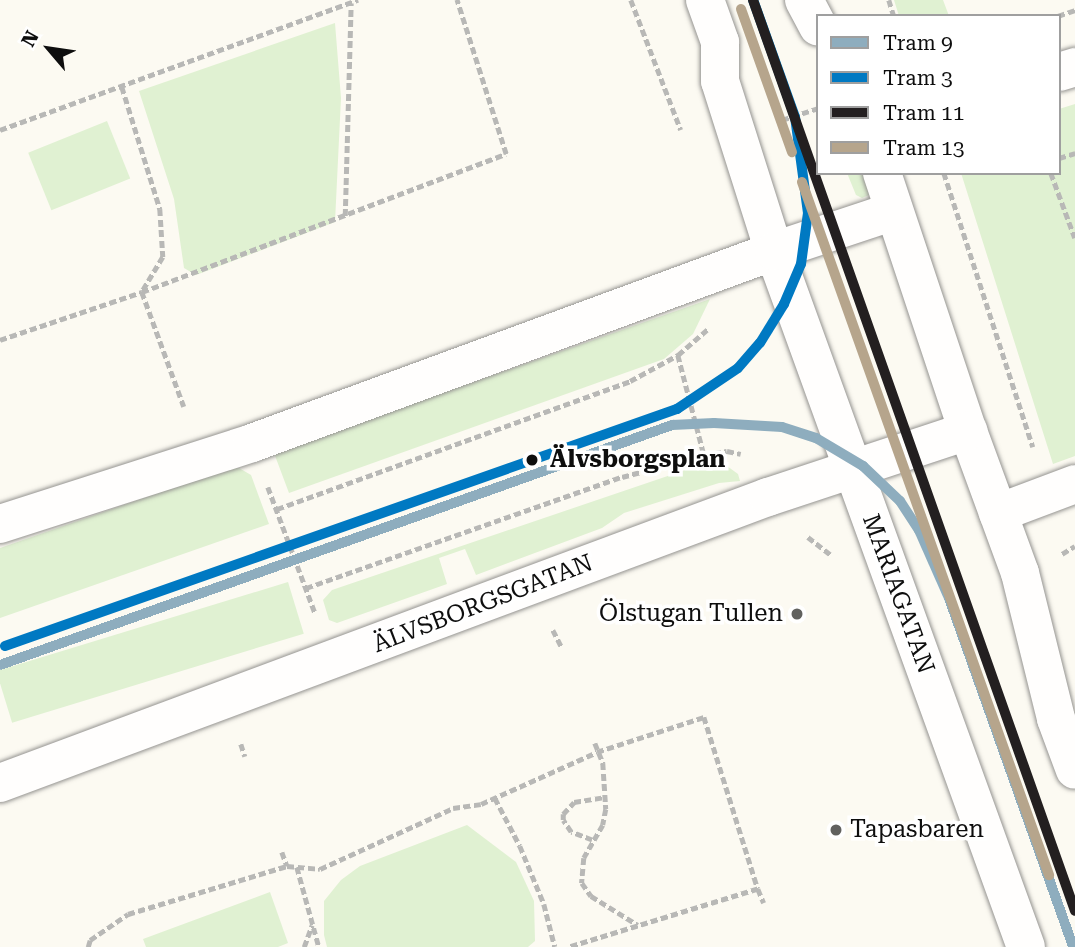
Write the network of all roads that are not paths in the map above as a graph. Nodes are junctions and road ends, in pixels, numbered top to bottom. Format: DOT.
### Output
graph roads {
  1 [pos="705,0"];
  2 [pos="804,0"];
  3 [pos="816,22"];
  4 [pos="883,175"];
  5 [pos="894,211"];
  6 [pos="774,251"];
  7 [pos="968,431"];
  8 [pos="853,469"];
  9 [pos="1061,489"];
  10 [pos="998,513"];
  11 [pos="0,524"];
  12 [pos="1075,770"];
  13 [pos="0,783"];
  14 [pos="1026,947"];
  1 -- 6 [label="street, MARIAGATAN"];
  2 -- 3 [label="street"];
  4 -- 5 [label="street"];
  5 -- 6 [label="street"];
  5 -- 7 [label="street"];
  6 -- 8 [label="street, MARIAGATAN"];
  6 -- 11 [label="street"];
  7 -- 8 [label="street, ÄLVSBORGSGATAN"];
  7 -- 10 [label="street"];
  8 -- 13 [label="street, ÄLVSBORGSGATAN"];
  8 -- 14 [label="street, MARIAGATAN"];
  9 -- 10 [label="street"];
  10 -- 12 [label="street"];
}
